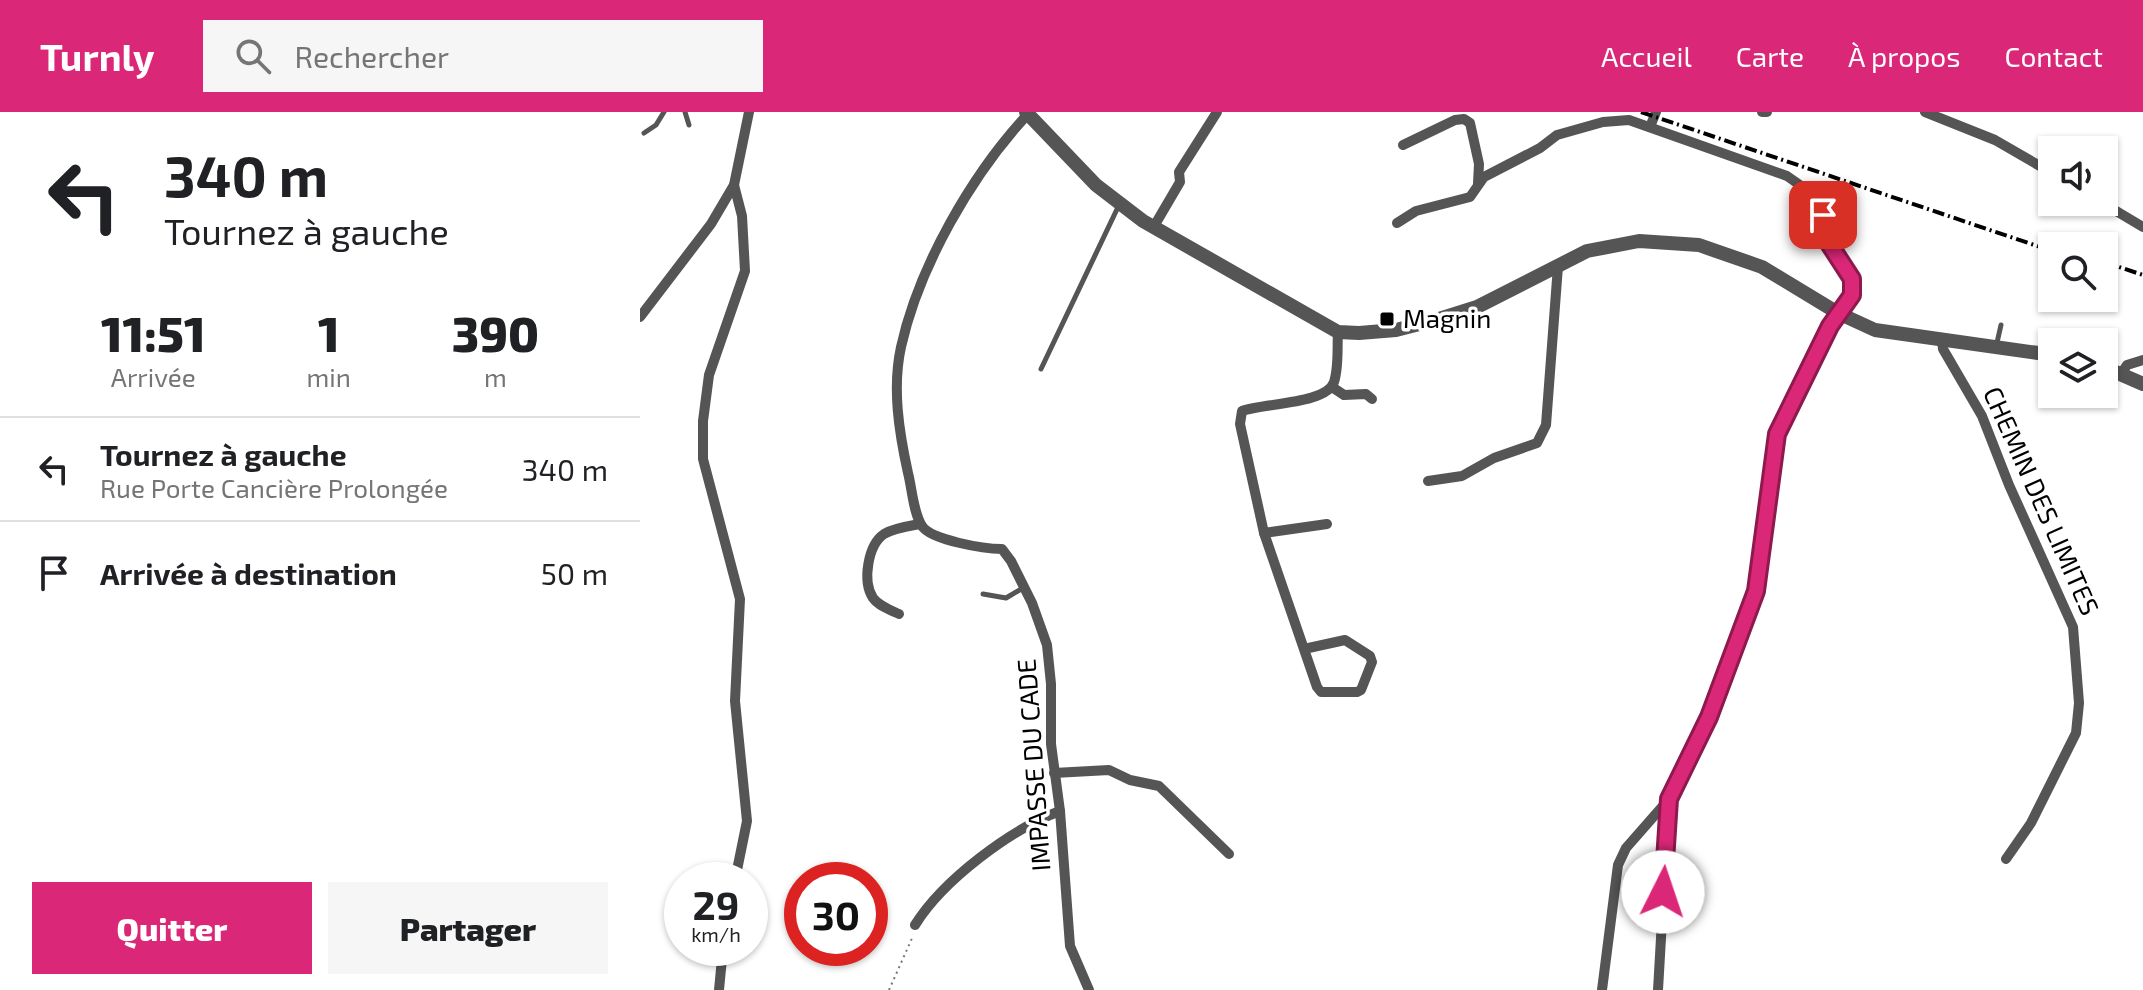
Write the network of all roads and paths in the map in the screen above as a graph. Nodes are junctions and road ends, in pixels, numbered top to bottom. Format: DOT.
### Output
graph roads {
  1 [pos="664,112"];
  2 [pos="685,112"];
  3 [pos="749,112"];
  4 [pos="1217,112"];
  5 [pos="1925,112"];
  6 [pos="1027,113"];
  7 [pos="1652,121"];
  8 [pos="689,125"];
  9 [pos="644,133"];
  10 [pos="1403,145"];
  11 [pos="2038,165"];
  12 [pos="1478,183"];
  13 [pos="734,185"];
  14 [pos="1120,204"];
  15 [pos="2118,212"];
  16 [pos="1397,223"];
  17 [pos="2143,227"];
  18 [pos="1153,228"];
  19 [pos="1558,266"];
  20 [pos="1838,313"];
  21 [pos="640,317"];
  22 [pos="2001,325"];
  23 [pos="1338,332"];
  24 [pos="1942,341"];
  25 [pos="1996,348"];
  26 [pos="2038,353"];
  27 [pos="2143,360"];
  28 [pos="1041,369"];
  29 [pos="2118,373"];
  30 [pos="2121,374"];
  31 [pos="2143,384"];
  32 [pos="1332,387"];
  33 [pos="1372,399"];
  34 [pos="1428,481"];
  35 [pos="920,524"];
  36 [pos="1327,524"];
  37 [pos="1264,533"];
  38 [pos="1024,588"];
  39 [pos="983,594"];
  40 [pos="899,614"];
  41 [pos="1304,649"];
  42 [pos="1054,773"];
  43 [pos="1669,799"];
  44 [pos="1060,811"];
  45 [pos="1229,854"];
  46 [pos="2006,859"];
  47 [pos="739,862"];
  48 [pos="915,925"];
  49 [pos="721,966"];
  50 [pos="719,990"];
  51 [pos="889,990"];
  52 [pos="1089,990"];
  53 [pos="1602,990"];
  54 [pos="1658,990"];
  1 -- 9 [label="lane"];
  2 -- 8 [label="lane"];
  3 -- 13 [label="street"];
  4 -- 18 [label="street"];
  5 -- 11 [label="street"];
  6 -- 14 [label="street"];
  6 -- 35 [label="street"];
  7 -- 12 [label="street"];
  7 -- 20 [label="street"];
  10 -- 12 [label="street"];
  12 -- 16 [label="street"];
  13 -- 21 [label="street"];
  13 -- 47 [label="street"];
  14 -- 18 [label="street"];
  14 -- 28 [label="lane"];
  15 -- 17 [label="street"];
  18 -- 23 [label="street"];
  19 -- 20 [label="street"];
  19 -- 23 [label="street"];
  19 -- 34 [label="street"];
  20 -- 24 [label="street"];
  20 -- 43 [label="street"];
  22 -- 25 [label="lane"];
  23 -- 32 [label="street"];
  24 -- 25 [label="street"];
  24 -- 46 [label="street, CHEMIN DES LIMITES"];
  25 -- 26 [label="street"];
  27 -- 30 [label="street"];
  29 -- 30 [label="street"];
  30 -- 31 [label="street"];
  32 -- 33 [label="street"];
  32 -- 37 [label="street"];
  35 -- 38 [label="street, IMPASSE DU CADE"];
  35 -- 40 [label="street"];
  36 -- 37 [label="street"];
  37 -- 41 [label="street"];
  38 -- 39 [label="lane"];
  38 -- 42 [label="street, IMPASSE DU CADE"];
  41 -- 41 [label="street"];
  42 -- 44 [label="street, IMPASSE DU CADE"];
  42 -- 45 [label="street"];
  43 -- 53 [label="street"];
  43 -- 54 [label="street"];
  44 -- 48 [label="street"];
  44 -- 52 [label="street, IMPASSE DU CADE"];
  48 -- 51 [label="path"];
  49 -- 50 [label="street"];
}
